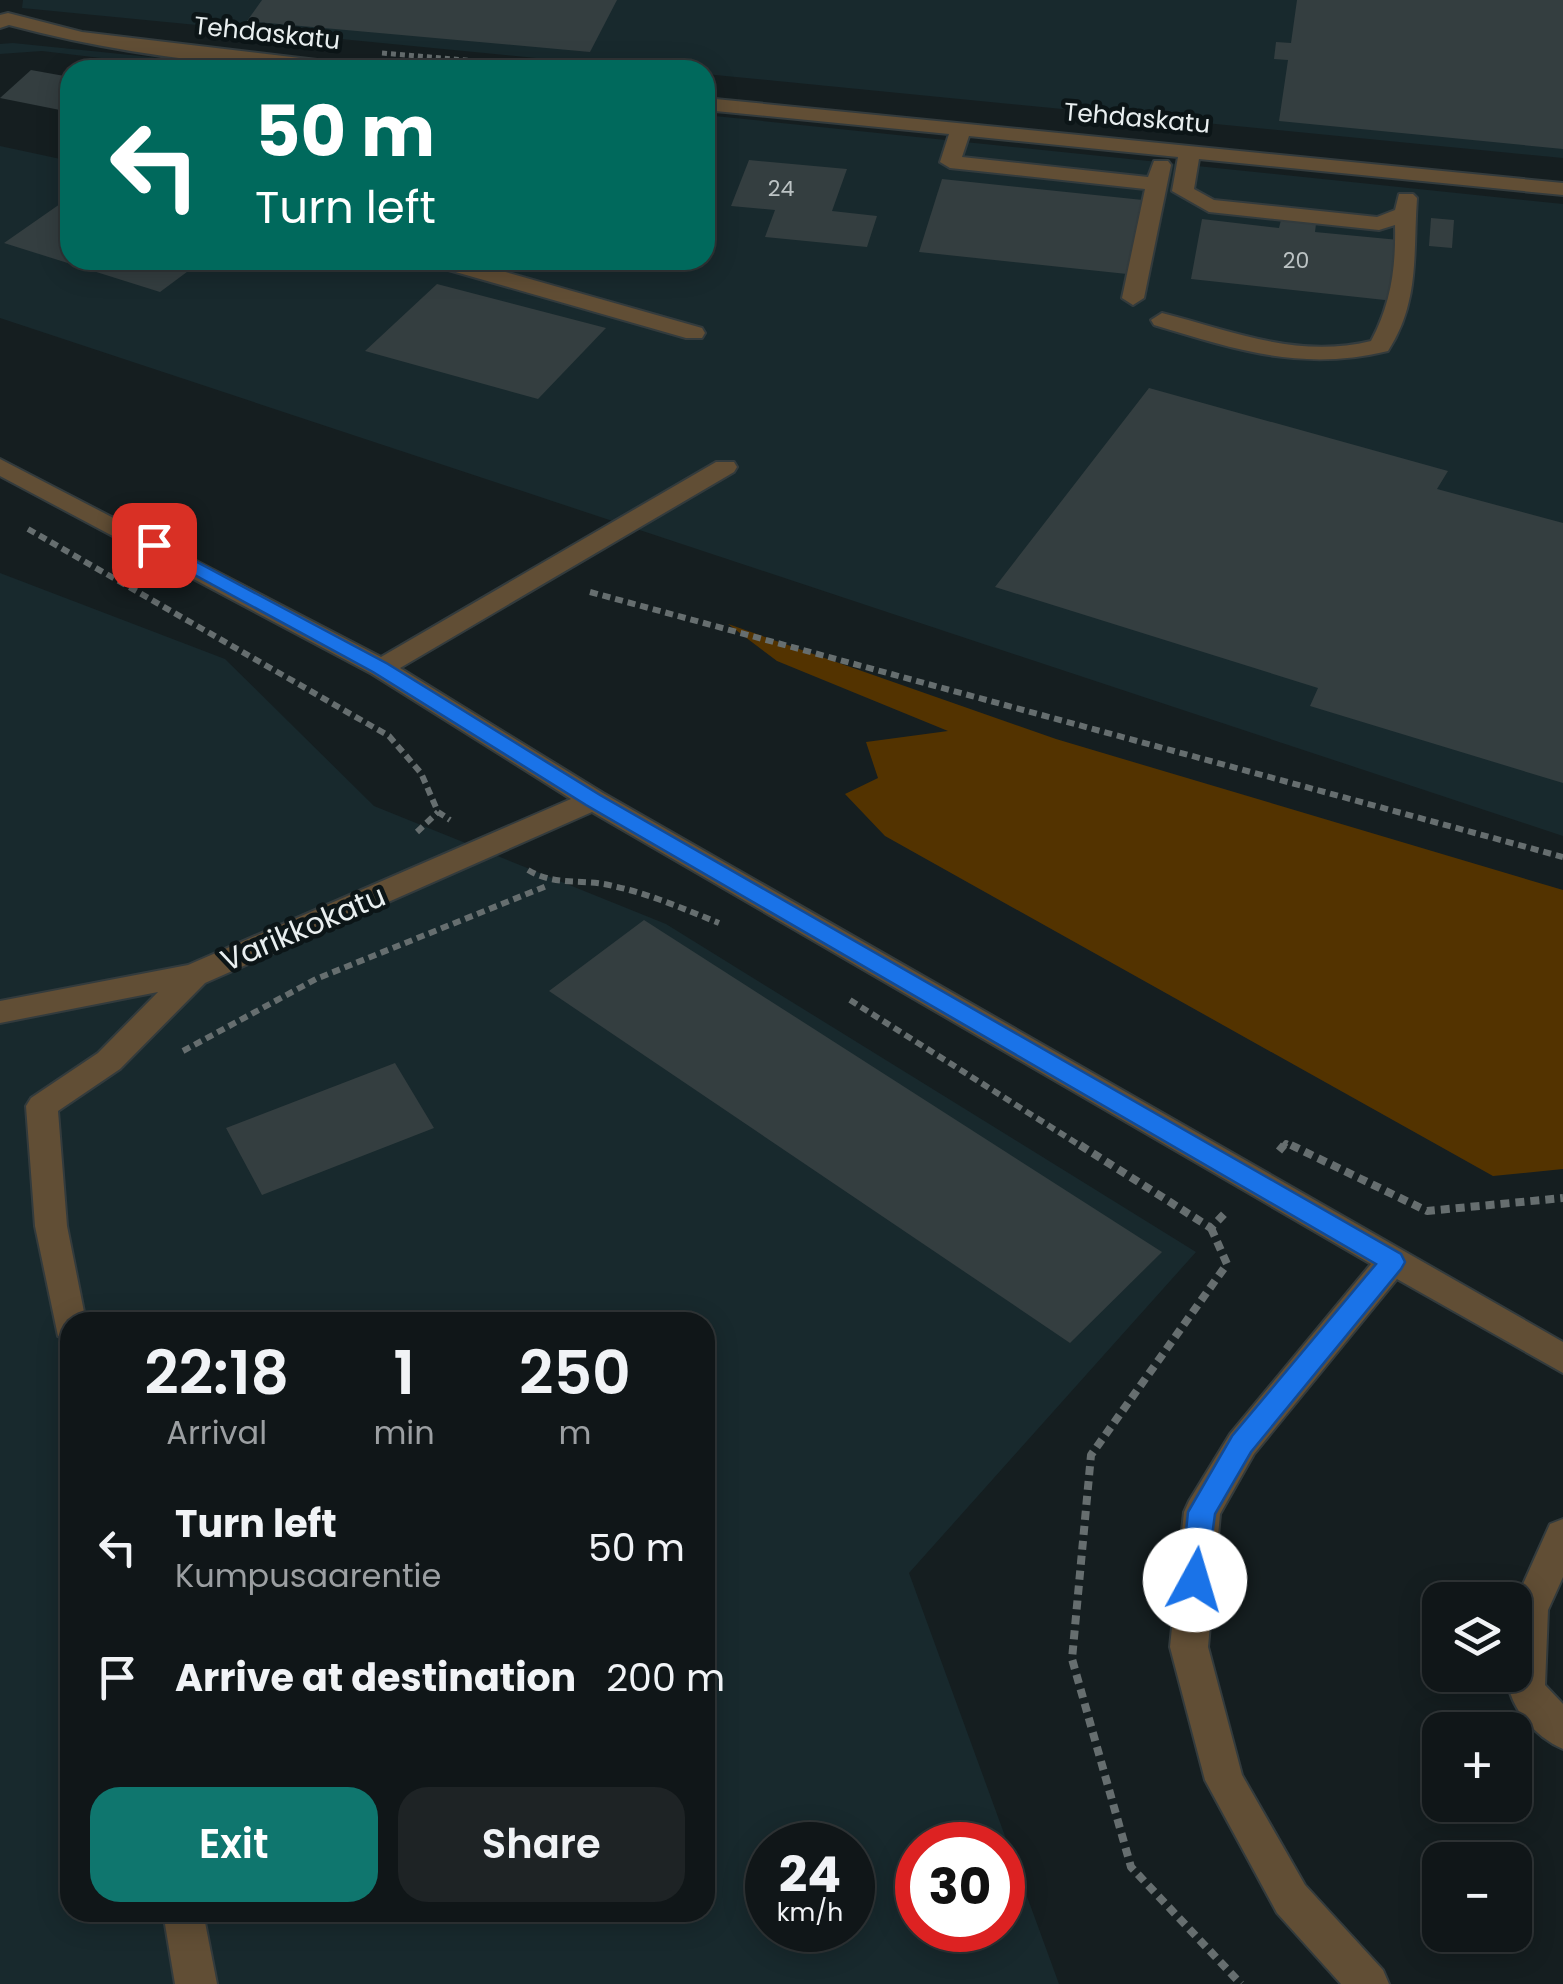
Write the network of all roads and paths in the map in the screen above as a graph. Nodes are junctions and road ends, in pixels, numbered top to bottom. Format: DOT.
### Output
graph roads {
  1 [pos="4,14"];
  2 [pos="267,60"];
  3 [pos="715,105"];
  4 [pos="962,130"];
  5 [pos="1165,148"];
  6 [pos="1190,150"];
  7 [pos="1408,173"];
  8 [pos="1157,184"];
  9 [pos="1563,189"];
  10 [pos="1406,212"];
  11 [pos="474,270"];
  12 [pos="1133,298"];
  13 [pos="1162,320"];
  14 [pos="694,333"];
  15 [pos="0,466"];
  16 [pos="725,467"];
  17 [pos="17,522"];
  18 [pos="536,577"];
  19 [pos="380,668"];
  20 [pos="593,800"];
  21 [pos="491,847"];
  22 [pos="1563,856"];
  23 [pos="550,885"];
  24 [pos="728,927"];
  25 [pos="194,975"];
  26 [pos="0,1012"];
  27 [pos="168,1060"];
  28 [pos="1211,1228"];
  29 [pos="1392,1262"];
  30 [pos="67,1312"];
  31 [pos="1563,1358"];
  32 [pos="1563,1535"];
  33 [pos="1563,1731"];
  34 [pos="184,1922"];
  35 [pos="196,1984"];
  36 [pos="1241,1984"];
  37 [pos="1368,1984"];
  1 -- 2 [label="street, Tehdaskatu"];
  3 -- 4 [label="street, Tehdaskatu"];
  4 -- 5 [label="street, Tehdaskatu"];
  4 -- 8 [label="street"];
  5 -- 6 [label="street, Tehdaskatu"];
  5 -- 8 [label="street"];
  6 -- 7 [label="street, Tehdaskatu"];
  6 -- 10 [label="street"];
  7 -- 9 [label="street, Tehdaskatu"];
  7 -- 10 [label="street"];
  8 -- 12 [label="street"];
  10 -- 13 [label="street"];
  11 -- 14 [label="street"];
  15 -- 19 [label="street"];
  16 -- 18 [label="street"];
  17 -- 21 [label="path"];
  18 -- 19 [label="street"];
  18 -- 22 [label="path"];
  19 -- 20 [label="street"];
  20 -- 21 [label="street, Varikkokatu"];
  20 -- 29 [label="street"];
  21 -- 23 [label="path"];
  21 -- 25 [label="street, Varikkokatu"];
  23 -- 24 [label="path"];
  23 -- 27 [label="path"];
  25 -- 26 [label="street, Varikkokatu"];
  25 -- 30 [label="street"];
  28 -- 36 [label="path"];
  29 -- 31 [label="street"];
  29 -- 37 [label="street"];
  32 -- 33 [label="street"];
  34 -- 35 [label="street"];
}
